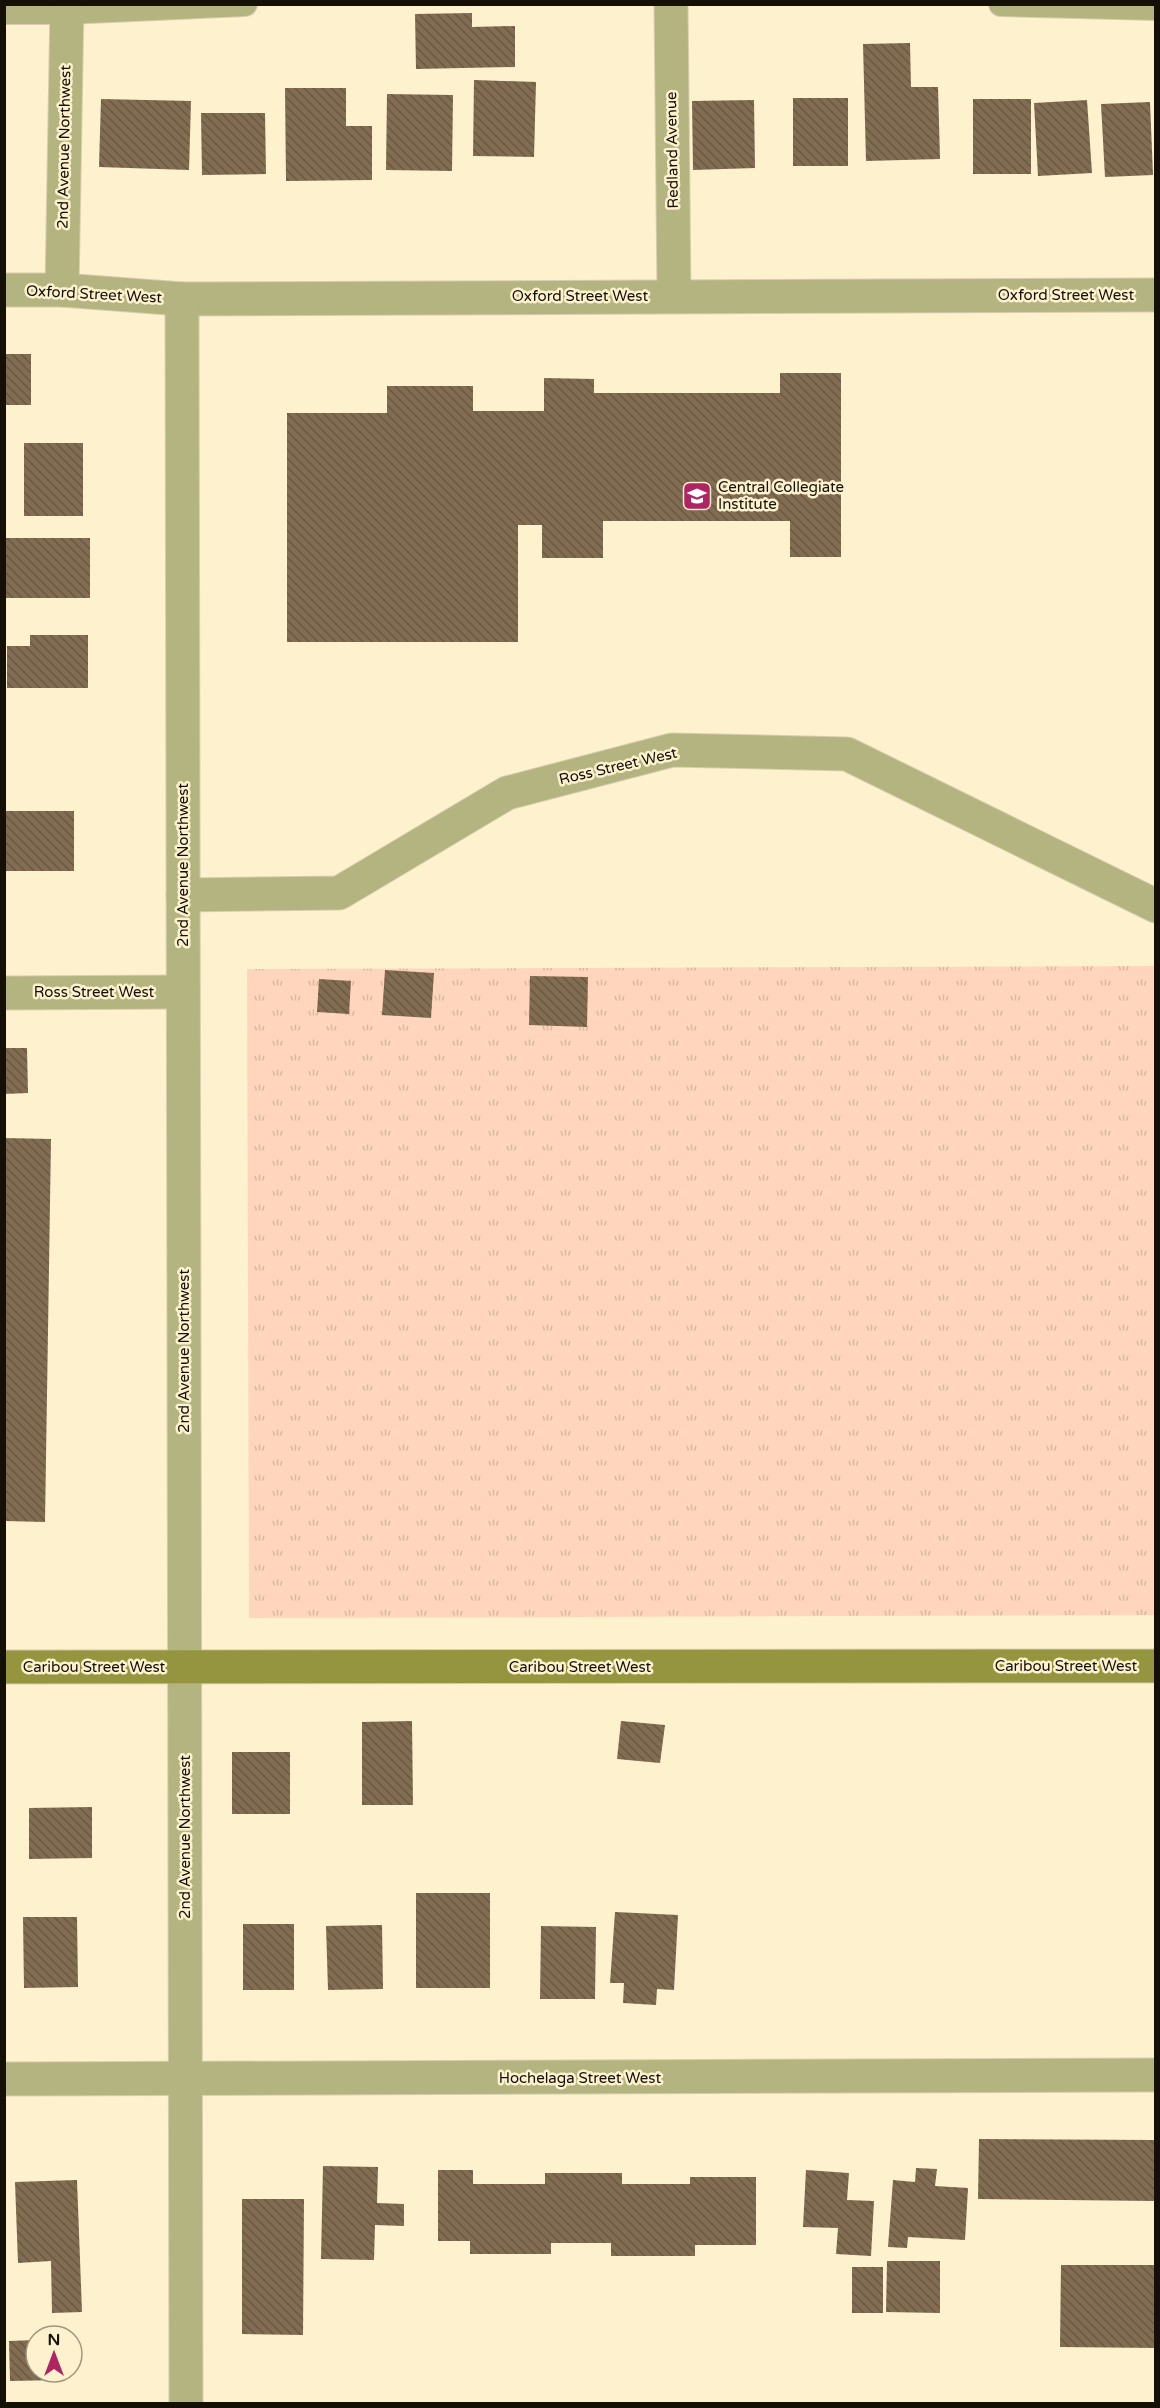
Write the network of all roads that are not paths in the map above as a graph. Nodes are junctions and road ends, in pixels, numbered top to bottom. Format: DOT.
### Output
graph roads {
  1 [pos="245,4"];
  2 [pos="670,4"];
  3 [pos="1001,4"];
  4 [pos="67,8"];
  5 [pos="1155,8"];
  6 [pos="4,12"];
  7 [pos="4,290"];
  8 [pos="62,290"];
  9 [pos="1155,294"];
  10 [pos="674,296"];
  11 [pos="182,299"];
  12 [pos="183,895"];
  13 [pos="1155,906"];
  14 [pos="183,992"];
  15 [pos="4,993"];
  16 [pos="1155,1666"];
  17 [pos="4,1667"];
  18 [pos="184,1667"];
  19 [pos="1155,2075"];
  20 [pos="4,2079"];
  21 [pos="185,2079"];
  22 [pos="186,2403"];
  1 -- 4 [label="lane"];
  2 -- 10 [label="street, Redland Avenue"];
  3 -- 5 [label="lane"];
  4 -- 6 [label="lane"];
  4 -- 8 [label="street, 2nd Avenue Northwest"];
  7 -- 8 [label="street, Oxford Street West"];
  8 -- 11 [label="street, Oxford Street West"];
  9 -- 10 [label="street, Oxford Street West"];
  10 -- 11 [label="street, Oxford Street West"];
  11 -- 12 [label="street, 2nd Avenue Northwest"];
  12 -- 13 [label="street, Ross Street West"];
  12 -- 14 [label="street, 2nd Avenue Northwest"];
  14 -- 15 [label="street, Ross Street West"];
  14 -- 18 [label="street, 2nd Avenue Northwest"];
  16 -- 18 [label="street, Caribou Street West"];
  17 -- 18 [label="street, Caribou Street West"];
  18 -- 21 [label="street, 2nd Avenue Northwest"];
  19 -- 21 [label="street, Hochelaga Street West"];
  20 -- 21 [label="street, Hochelaga Street West"];
  21 -- 22 [label="street, 2nd Avenue Northwest"];
}
